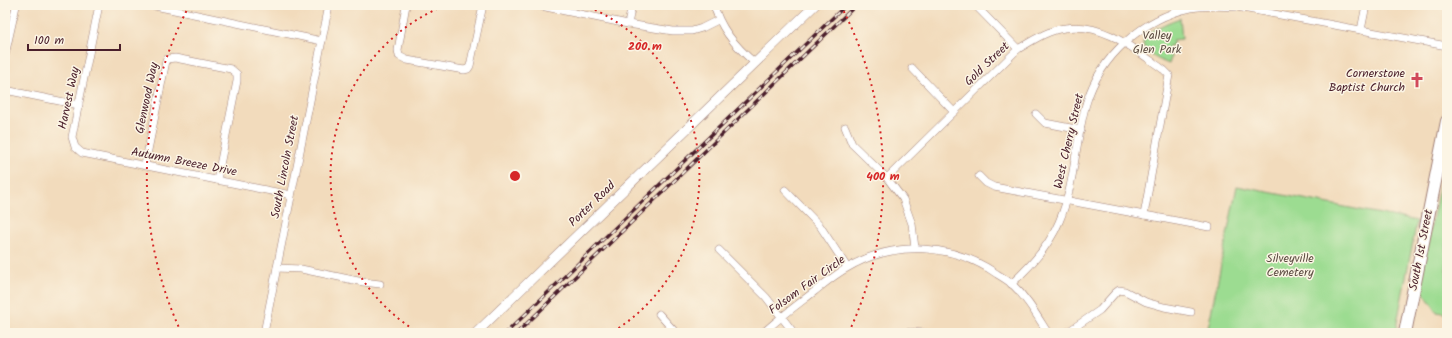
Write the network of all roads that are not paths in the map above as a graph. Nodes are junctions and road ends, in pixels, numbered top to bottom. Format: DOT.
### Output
graph roads {
  1 [pos="99,5"];
  2 [pos="150,5"];
  3 [pos="329,5"];
  4 [pos="406,5"];
  5 [pos="483,5"];
  6 [pos="536,5"];
  7 [pos="632,5"];
  8 [pos="714,5"];
  9 [pos="815,5"];
  10 [pos="1366,5"];
  11 [pos="16,6"];
  12 [pos="976,6"];
  13 [pos="560,7"];
  14 [pos="1262,8"];
  15 [pos="718,20"];
  16 [pos="628,24"];
  17 [pos="1361,30"];
  18 [pos="322,41"];
  19 [pos="1124,43"];
  20 [pos="1447,46"];
  21 [pos="1018,49"];
  22 [pos="5,55"];
  23 [pos="755,63"];
  24 [pos="912,68"];
  25 [pos="5,90"];
  26 [pos="79,105"];
  27 [pos="954,112"];
  28 [pos="1036,114"];
  29 [pos="1447,121"];
  30 [pos="845,127"];
  31 [pos="1080,130"];
  32 [pos="76,148"];
  33 [pos="145,165"];
  34 [pos="979,176"];
  35 [pos="887,178"];
  36 [pos="217,180"];
  37 [pos="785,190"];
  38 [pos="291,195"];
  39 [pos="1067,201"];
  40 [pos="1144,215"];
  41 [pos="1209,227"];
  42 [pos="915,248"];
  43 [pos="719,250"];
  44 [pos="847,267"];
  45 [pos="277,268"];
  46 [pos="380,284"];
  47 [pos="1011,284"];
  48 [pos="1191,312"];
  49 [pos="659,314"];
  50 [pos="781,317"];
  51 [pos="264,333"];
  52 [pos="476,333"];
  53 [pos="676,333"];
  54 [pos="763,333"];
  55 [pos="794,333"];
  56 [pos="899,333"];
  57 [pos="926,333"];
  58 [pos="1048,333"];
  59 [pos="1066,333"];
  60 [pos="1405,333"];
  1 -- 26 [label="street, Harvest Way"];
  2 -- 18 [label="street"];
  3 -- 18 [label="street, South Lincoln Street"];
  4 -- 5 [label="street"];
  6 -- 13 [label="street"];
  7 -- 16 [label="street"];
  8 -- 15 [label="street"];
  9 -- 23 [label="street, Porter Road"];
  10 -- 17 [label="street"];
  11 -- 22 [label="street"];
  12 -- 21 [label="street"];
  13 -- 16 [label="street"];
  14 -- 17 [label="street, West Cherry Street"];
  14 -- 19 [label="street, West Cherry Street"];
  15 -- 16 [label="street"];
  15 -- 23 [label="street"];
  17 -- 20 [label="street, West Cherry Street"];
  18 -- 38 [label="street, South Lincoln Street"];
  19 -- 21 [label="street, Gold Street"];
  19 -- 31 [label="street, West Cherry Street"];
  19 -- 40 [label="street, Gold Street"];
  21 -- 27 [label="street, Gold Street"];
  23 -- 52 [label="street, Porter Road"];
  24 -- 27 [label="street"];
  25 -- 26 [label="street"];
  26 -- 32 [label="street, Harvest Way"];
  27 -- 35 [label="street, Gold Street"];
  28 -- 31 [label="street"];
  29 -- 60 [label="main road, South 1st Street"];
  30 -- 35 [label="street"];
  31 -- 39 [label="street, West Cherry Street"];
  32 -- 33 [label="street, Autumn Breeze Drive"];
  33 -- 36 [label="street, Autumn Breeze Drive"];
  33 -- 36 [label="street, Glenwood Way"];
  34 -- 39 [label="street"];
  35 -- 42 [label="street"];
  36 -- 38 [label="street, Autumn Breeze Drive"];
  37 -- 44 [label="street"];
  38 -- 45 [label="street, South Lincoln Street"];
  39 -- 40 [label="street"];
  39 -- 47 [label="street, West Cherry Street"];
  40 -- 41 [label="street"];
  42 -- 44 [label="street, Folsom Fair Circle"];
  42 -- 47 [label="street, Folsom Fair Circle"];
  43 -- 50 [label="street"];
  44 -- 50 [label="street, Folsom Fair Circle"];
  45 -- 46 [label="street"];
  45 -- 51 [label="street, South Lincoln Street"];
  47 -- 58 [label="street, Folsom Fair Circle"];
  48 -- 59 [label="street"];
  49 -- 53 [label="street"];
  50 -- 54 [label="street, Folsom Fair Circle"];
  50 -- 55 [label="street"];
  56 -- 57 [label="street"];
}
